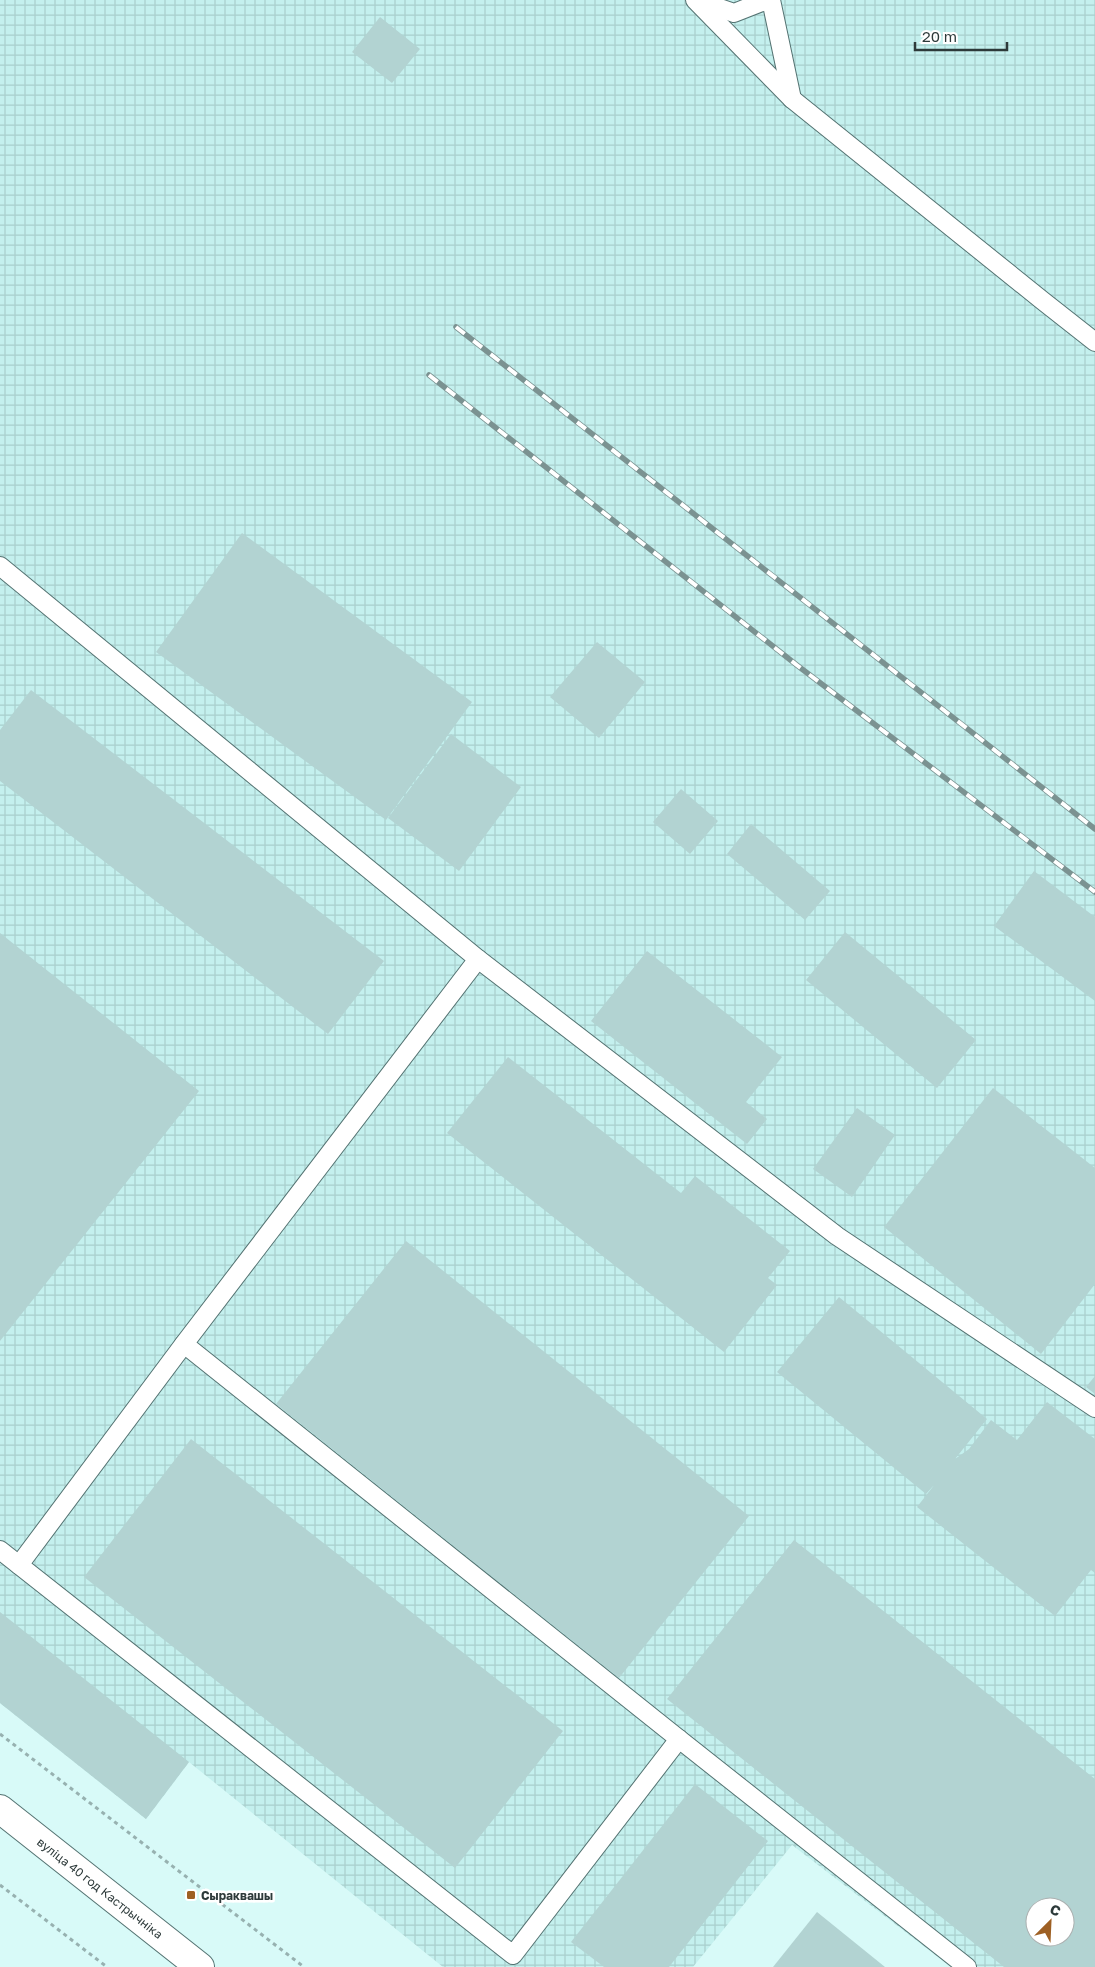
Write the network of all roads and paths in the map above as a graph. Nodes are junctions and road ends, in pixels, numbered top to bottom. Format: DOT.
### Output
graph roads {
  1 [pos="767,0"];
  2 [pos="771,0"];
  3 [pos="792,99"];
  4 [pos="1095,342"];
  5 [pos="0,566"];
  6 [pos="478,959"];
  7 [pos="184,1344"];
  8 [pos="1095,1408"];
  9 [pos="0,1550"];
  10 [pos="20,1565"];
  11 [pos="0,1734"];
  12 [pos="679,1739"];
  13 [pos="0,1809"];
  14 [pos="0,1885"];
  15 [pos="107,1967"];
  16 [pos="200,1967"];
  17 [pos="304,1967"];
  18 [pos="967,1967"];
  1 -- 3 [label="lane"];
  2 -- 3 [label="lane"];
  3 -- 4 [label="lane"];
  5 -- 6 [label="lane"];
  6 -- 7 [label="lane"];
  6 -- 8 [label="lane"];
  7 -- 10 [label="lane"];
  7 -- 12 [label="lane"];
  9 -- 10 [label="lane"];
  10 -- 12 [label="lane"];
  11 -- 17 [label="path"];
  12 -- 18 [label="lane"];
  13 -- 16 [label="main road, вуліца 40 год Кастрычніка"];
  14 -- 15 [label="path"];
}
